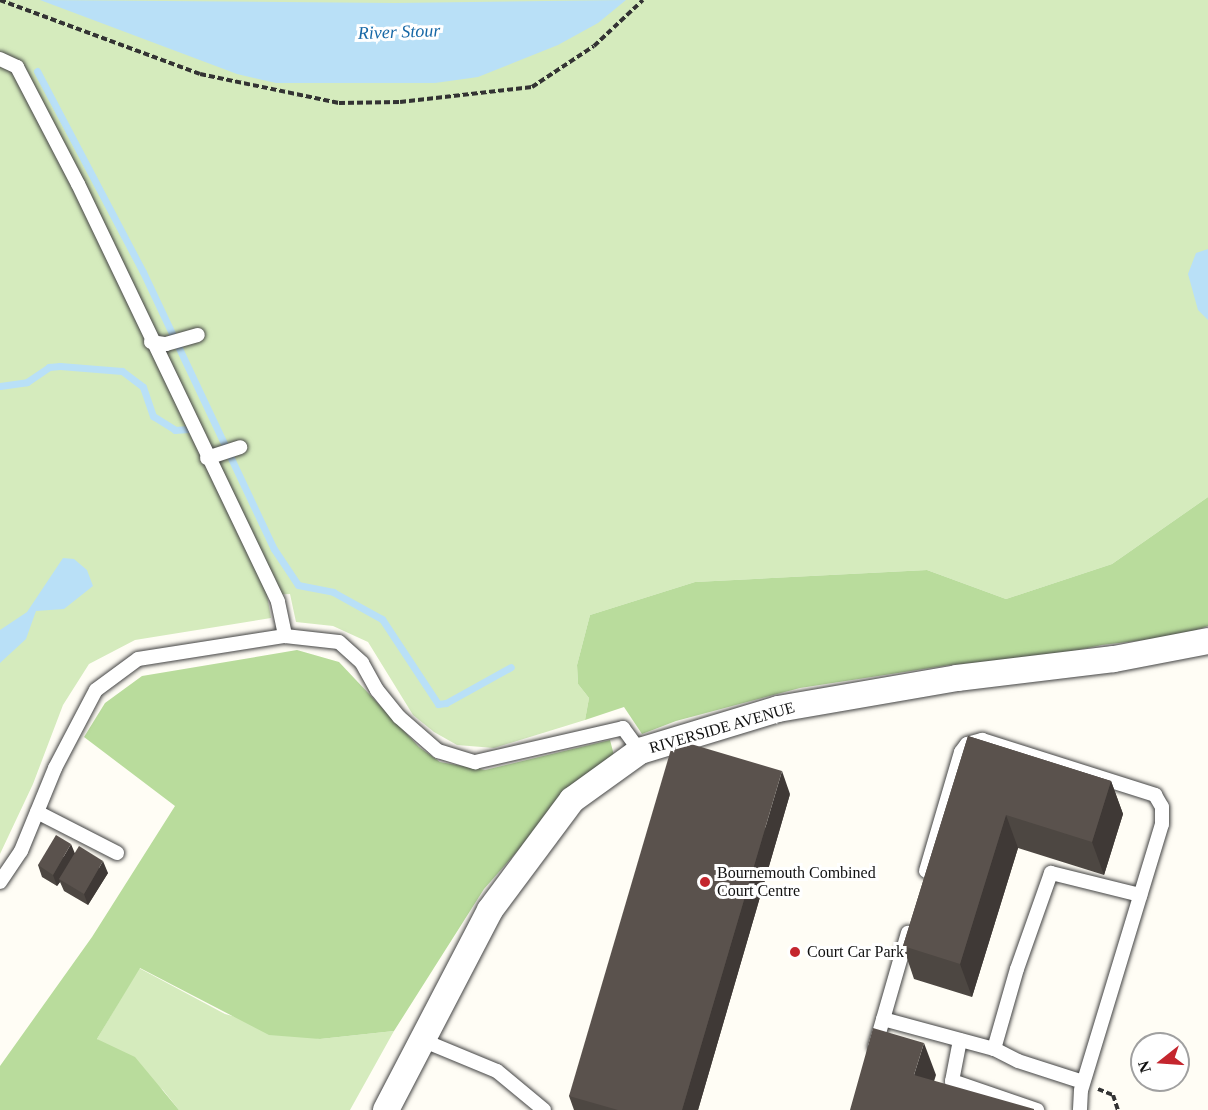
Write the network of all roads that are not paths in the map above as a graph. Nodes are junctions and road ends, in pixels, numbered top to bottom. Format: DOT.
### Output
graph roads {
  1 [pos="0,59"];
  2 [pos="198,335"];
  3 [pos="151,342"];
  4 [pos="240,447"];
  5 [pos="207,458"];
  6 [pos="285,636"];
  7 [pos="1208,641"];
  8 [pos="640,752"];
  9 [pos="37,812"];
  10 [pos="117,853"];
  11 [pos="0,882"];
  12 [pos="922,886"];
  13 [pos="1140,895"];
  14 [pos="912,919"];
  15 [pos="883,1019"];
  16 [pos="422,1040"];
  17 [pos="960,1040"];
  18 [pos="994,1049"];
  19 [pos="870,1064"];
  20 [pos="1083,1083"];
  21 [pos="387,1110"];
  22 [pos="544,1110"];
  23 [pos="1037,1110"];
  24 [pos="1080,1110"];
  1 -- 3 [label="lane"];
  2 -- 3 [label="lane"];
  3 -- 5 [label="lane"];
  4 -- 5 [label="lane"];
  5 -- 6 [label="lane"];
  6 -- 8 [label="lane"];
  6 -- 9 [label="lane"];
  7 -- 8 [label="street, RIVERSIDE AVENUE"];
  8 -- 16 [label="street, RIVERSIDE AVENUE"];
  9 -- 10 [label="lane"];
  9 -- 11 [label="lane"];
  12 -- 13 [label="lane"];
  13 -- 18 [label="lane"];
  13 -- 20 [label="lane"];
  14 -- 15 [label="lane"];
  15 -- 17 [label="lane"];
  15 -- 19 [label="lane"];
  16 -- 21 [label="street, RIVERSIDE AVENUE"];
  16 -- 22 [label="lane"];
  17 -- 18 [label="lane"];
  17 -- 23 [label="lane"];
  18 -- 20 [label="lane"];
  20 -- 24 [label="lane"];
}
